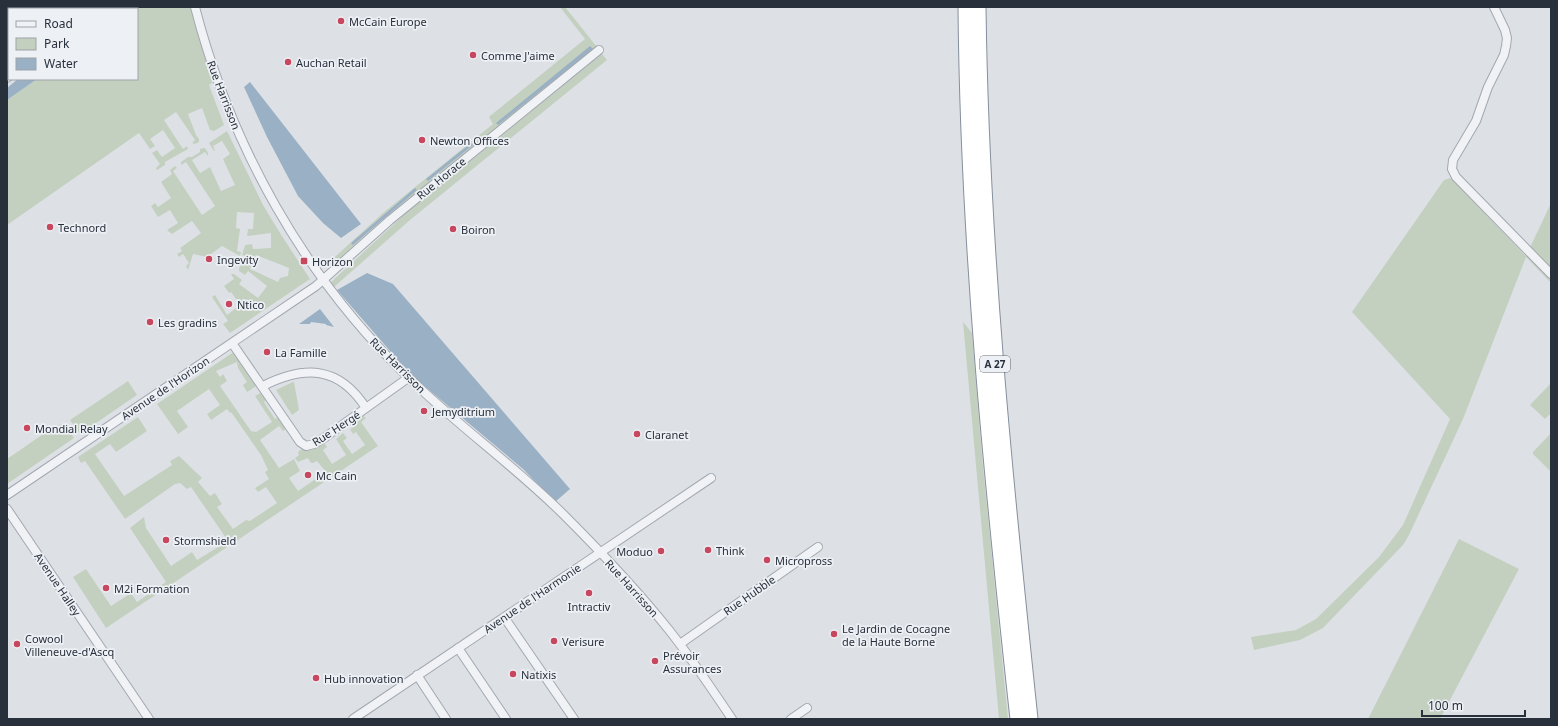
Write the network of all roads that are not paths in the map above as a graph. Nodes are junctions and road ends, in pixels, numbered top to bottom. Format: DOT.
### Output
graph roads {
  1 [pos="195,7"];
  2 [pos="966,7"];
  3 [pos="978,7"];
  4 [pos="1494,7"];
  5 [pos="599,50"];
  6 [pos="1551,274"];
  7 [pos="323,280"];
  8 [pos="232,343"];
  9 [pos="408,378"];
  10 [pos="263,386"];
  11 [pos="366,408"];
  12 [pos="711,478"];
  13 [pos="7,494"];
  14 [pos="7,509"];
  15 [pos="818,547"];
  16 [pos="600,552"];
  17 [pos="504,617"];
  18 [pos="680,644"];
  19 [pos="458,648"];
  20 [pos="417,675"];
  21 [pos="807,708"];
  22 [pos="149,719"];
  23 [pos="353,719"];
  24 [pos="446,719"];
  25 [pos="506,719"];
  26 [pos="574,719"];
  27 [pos="732,719"];
  28 [pos="791,719"];
  29 [pos="1018,719"];
  30 [pos="1030,719"];
  1 -- 7 [label="street, Rue Harrisson"];
  2 -- 29 [label="highway, A 27"];
  3 -- 30 [label="highway, A 27"];
  4 -- 6 [label="street"];
  5 -- 7 [label="street, Rue Horace"];
  7 -- 8 [label="street, Avenue de l'Horizon"];
  7 -- 9 [label="street, Rue Harrisson"];
  8 -- 10 [label="street, Rue Hergé"];
  8 -- 13 [label="street, Avenue de l'Horizon"];
  9 -- 11 [label="street, Rue Hergé"];
  9 -- 16 [label="street, Rue Harrisson"];
  10 -- 11 [label="street, Rue Hergé"];
  10 -- 11 [label="street, Rue Hergé"];
  12 -- 16 [label="street, Avenue de l'Harmonie"];
  14 -- 22 [label="street, Avenue Halley"];
  15 -- 18 [label="street, Rue Hubble"];
  16 -- 17 [label="street, Avenue de l'Harmonie"];
  16 -- 18 [label="street, Rue Harrisson"];
  17 -- 19 [label="street, Avenue de l'Harmonie"];
  17 -- 26 [label="street"];
  18 -- 27 [label="street, Rue Harrisson"];
  19 -- 20 [label="street, Avenue de l'Harmonie"];
  19 -- 25 [label="street"];
  20 -- 23 [label="street, Avenue de l'Harmonie"];
  20 -- 24 [label="street"];
  21 -- 28 [label="street"];
}
